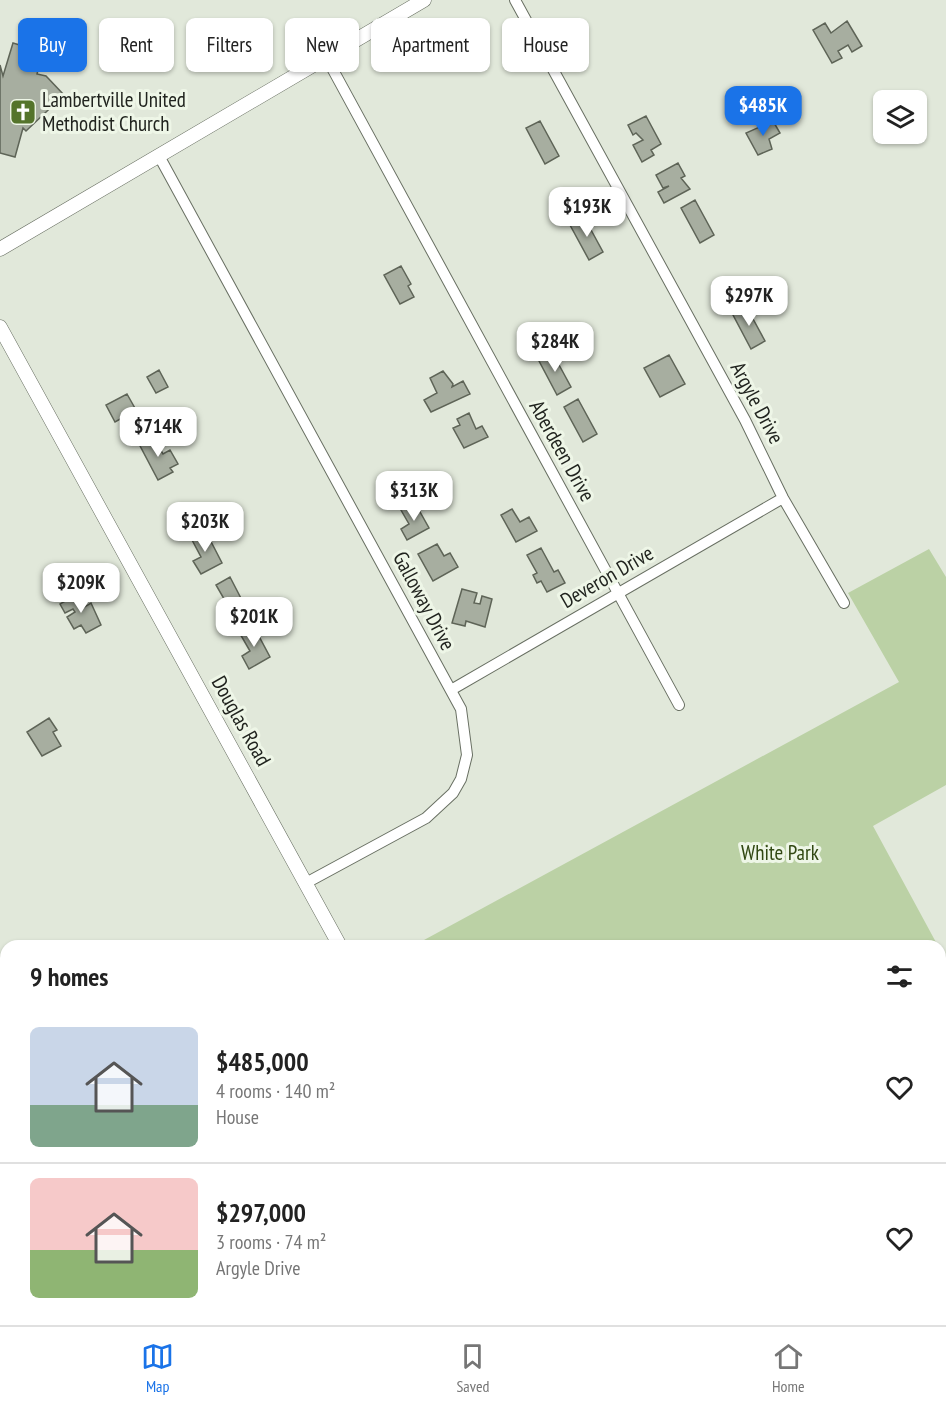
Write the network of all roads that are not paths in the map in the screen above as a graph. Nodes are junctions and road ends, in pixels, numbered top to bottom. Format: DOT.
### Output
graph roads {
  1 [pos="424,0"];
  2 [pos="514,0"];
  3 [pos="359,38"];
  4 [pos="301,72"];
  5 [pos="334,72"];
  6 [pos="159,156"];
  7 [pos="0,249"];
  8 [pos="0,327"];
  9 [pos="783,498"];
  10 [pos="618,594"];
  11 [pos="844,603"];
  12 [pos="451,690"];
  13 [pos="679,705"];
  14 [pos="306,883"];
  15 [pos="337,940"];
  1 -- 3 [label="street"];
  2 -- 9 [label="street, Argyle Drive"];
  4 -- 6 [label="street"];
  5 -- 10 [label="street, Aberdeen Drive"];
  6 -- 7 [label="street"];
  6 -- 12 [label="street, Galloway Drive"];
  8 -- 14 [label="street, Douglas Road"];
  9 -- 10 [label="street, Deveron Drive"];
  9 -- 11 [label="street, Argyle Drive"];
  10 -- 12 [label="street, Deveron Drive"];
  10 -- 13 [label="street, Aberdeen Drive"];
  12 -- 14 [label="street, Galloway Drive"];
  14 -- 15 [label="street, Douglas Road"];
}
